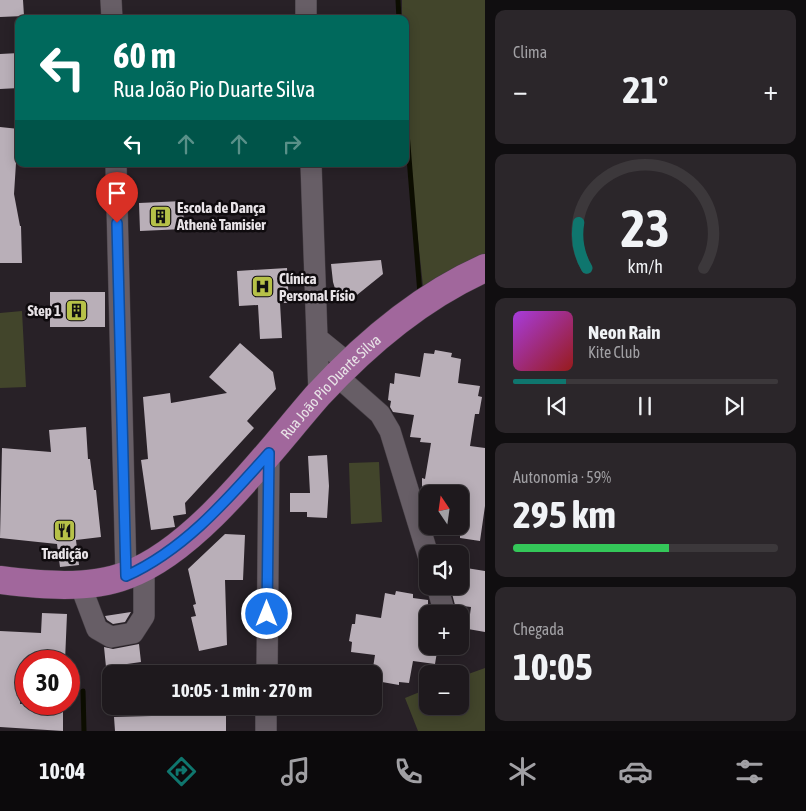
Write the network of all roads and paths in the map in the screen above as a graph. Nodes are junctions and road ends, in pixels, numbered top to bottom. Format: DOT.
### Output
graph roads {
  1 [pos="111,0"];
  2 [pos="306,0"];
  3 [pos="112,15"];
  4 [pos="306,15"];
  5 [pos="116,167"];
  6 [pos="311,167"];
  7 [pos="485,268"];
  8 [pos="317,338"];
  9 [pos="335,378"];
  10 [pos="269,453"];
  11 [pos="425,545"];
  12 [pos="135,572"];
  13 [pos="0,580"];
  14 [pos="80,584"];
  15 [pos="267,665"];
  16 [pos="266,715"];
  17 [pos="266,731"];
  1 -- 3 [label="street"];
  2 -- 4 [label="street"];
  5 -- 12 [label="street"];
  6 -- 8 [label="street"];
  7 -- 9 [label="main road, Rua João Pio Duarte Silva"];
  8 -- 9 [label="street"];
  8 -- 9 [label="street"];
  9 -- 10 [label="main road, Rua João Pio Duarte Silva"];
  9 -- 11 [label="street"];
  10 -- 12 [label="main road, Rua João Pio Duarte Silva"];
  10 -- 15 [label="street"];
  12 -- 14 [label="main road, Rua João Pio Duarte Silva"];
  12 -- 14 [label="street"];
  13 -- 14 [label="main road, Rua João Pio Duarte Silva"];
  16 -- 17 [label="street"];
}
